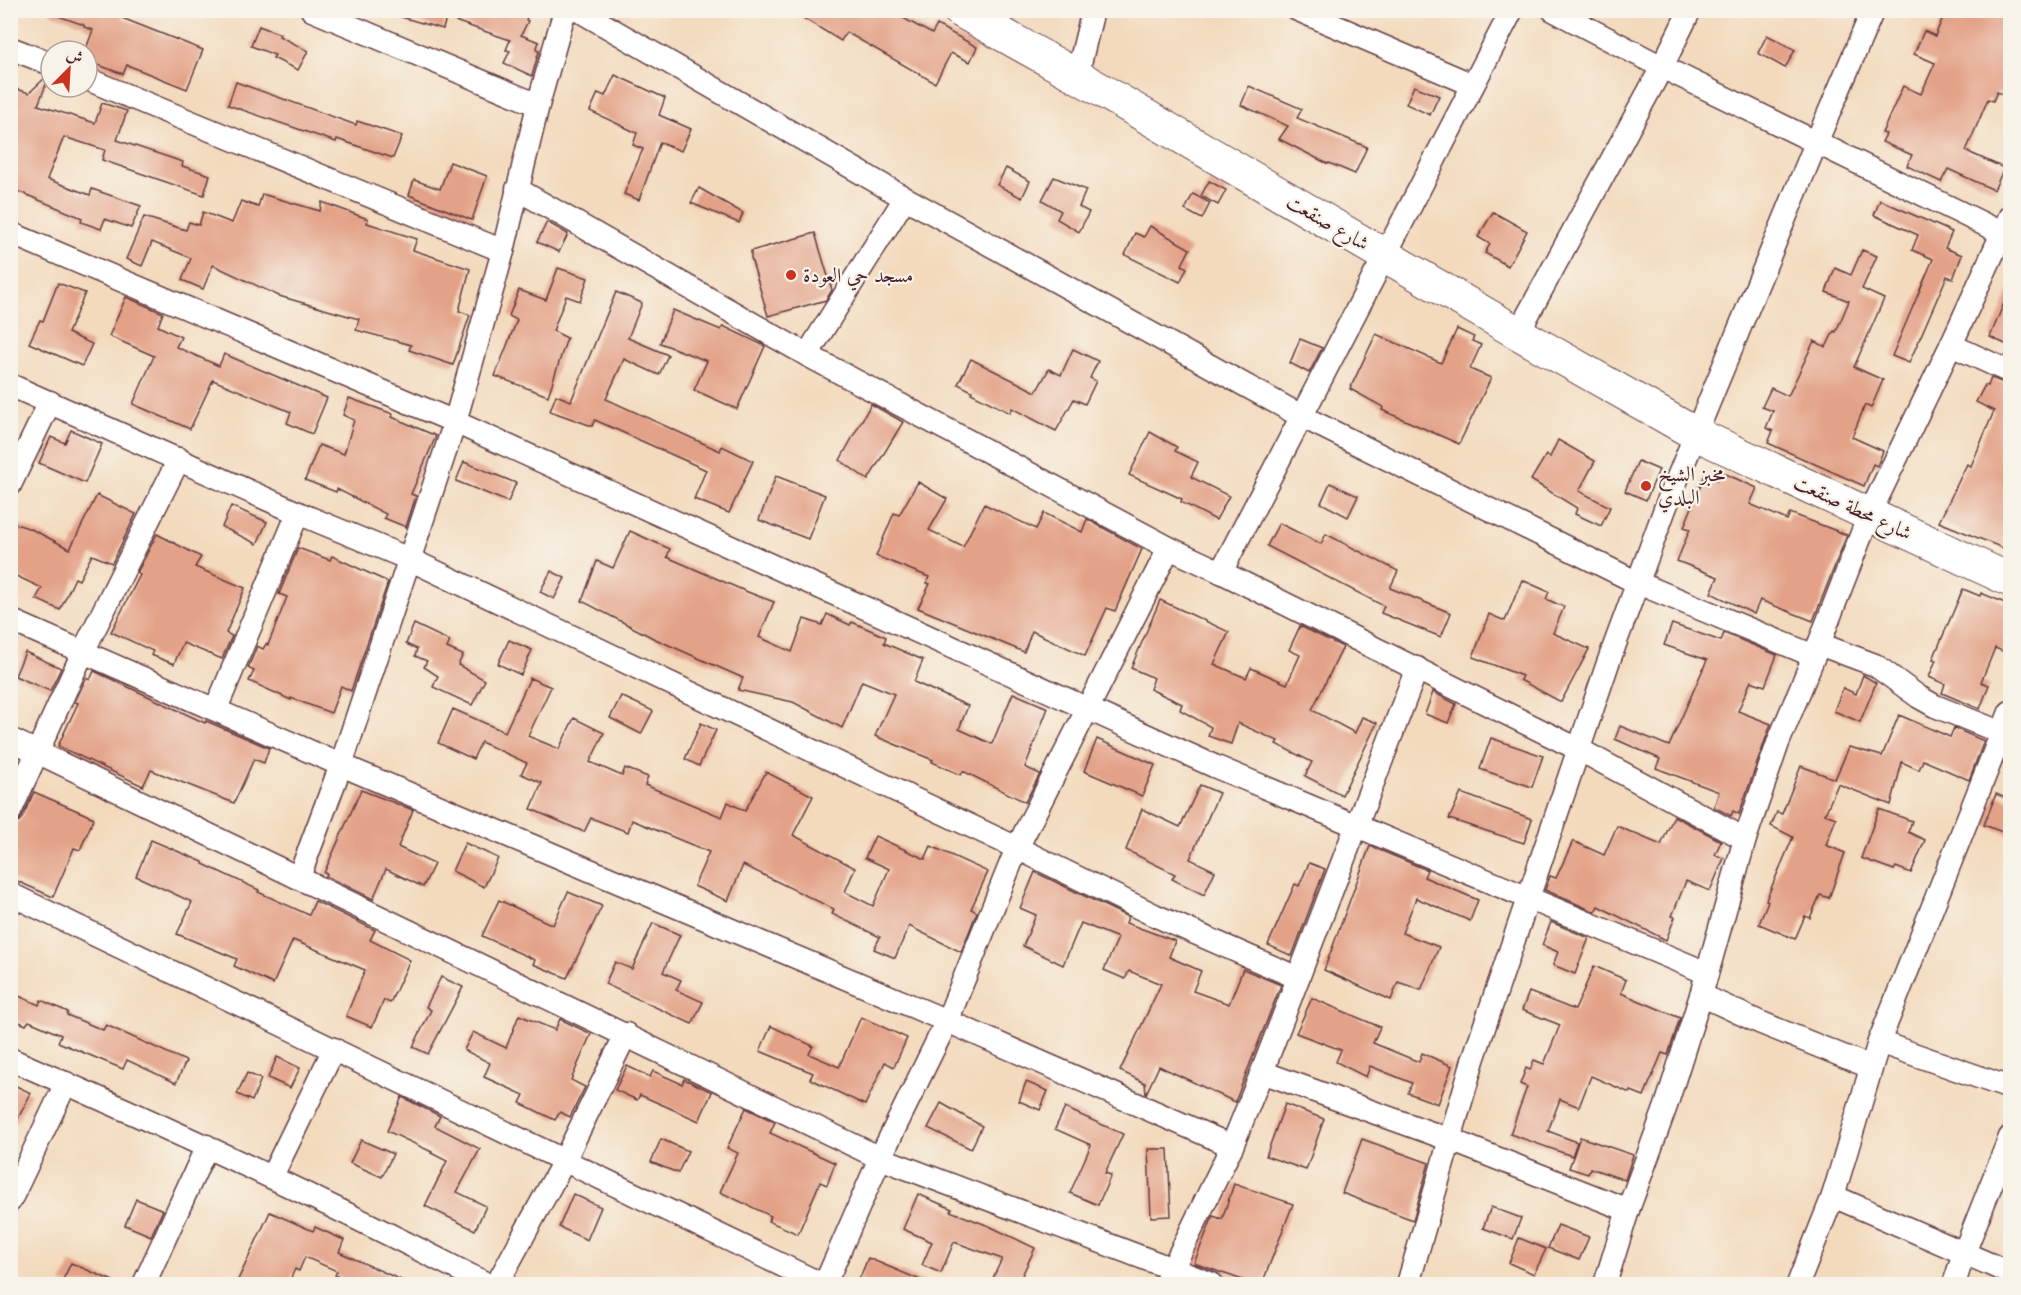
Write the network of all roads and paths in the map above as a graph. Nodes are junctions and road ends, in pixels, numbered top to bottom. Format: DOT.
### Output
graph roads {
  1 [pos="312,10"];
  2 [pos="565,10"];
  3 [pos="578,10"];
  4 [pos="960,10"];
  5 [pos="1093,10"];
  6 [pos="1298,10"];
  7 [pos="1512,10"];
  8 [pos="1553,10"];
  9 [pos="1690,10"];
  10 [pos="1873,10"];
  11 [pos="10,48"];
  12 [pos="39,59"];
  13 [pos="1662,68"];
  14 [pos="1077,76"];
  15 [pos="99,84"];
  16 [pos="1473,85"];
  17 [pos="538,105"];
  18 [pos="1816,143"];
  19 [pos="518,189"];
  20 [pos="905,198"];
  21 [pos="2006,224"];
  22 [pos="10,233"];
  23 [pos="503,251"];
  24 [pos="1385,255"];
  25 [pos="1518,333"];
  26 [pos="1951,345"];
  27 [pos="807,355"];
  28 [pos="2010,372"];
  29 [pos="10,385"];
  30 [pos="50,402"];
  31 [pos="1301,416"];
  32 [pos="455,422"];
  33 [pos="1696,434"];
  34 [pos="179,459"];
  35 [pos="10,485"];
  36 [pos="298,513"];
  37 [pos="1869,515"];
  38 [pos="1168,548"];
  39 [pos="409,559"];
  40 [pos="1221,572"];
  41 [pos="2010,580"];
  42 [pos="1638,583"];
  43 [pos="10,620"];
  44 [pos="1817,650"];
  45 [pos="83,652"];
  46 [pos="1417,668"];
  47 [pos="1088,709"];
  48 [pos="216,710"];
  49 [pos="2010,712"];
  50 [pos="2007,735"];
  51 [pos="10,739"];
  52 [pos="1578,749"];
  53 [pos="39,751"];
  54 [pos="341,765"];
  55 [pos="10,812"];
  56 [pos="1357,825"];
  57 [pos="1745,839"];
  58 [pos="1017,848"];
  59 [pos="299,877"];
  60 [pos="10,894"];
  61 [pos="1529,900"];
  62 [pos="1707,973"];
  63 [pos="1298,978"];
  64 [pos="1701,995"];
  65 [pos="947,1022"];
  66 [pos="626,1034"];
  67 [pos="1878,1042"];
  68 [pos="334,1049"];
  69 [pos="10,1059"];
  70 [pos="1870,1067"];
  71 [pos="1262,1072"];
  72 [pos="66,1083"];
  73 [pos="2010,1088"];
  74 [pos="2010,1137"];
  75 [pos="1448,1139"];
  76 [pos="207,1146"];
  77 [pos="1232,1146"];
  78 [pos="880,1158"];
  79 [pos="564,1161"];
  80 [pos="272,1176"];
  81 [pos="1833,1196"];
  82 [pos="10,1201"];
  83 [pos="1628,1210"];
  84 [pos="1964,1253"];
  85 [pos="2010,1273"];
  86 [pos="1168,1277"];
  87 [pos="146,1284"];
  88 [pos="487,1284"];
  89 [pos="497,1284"];
  90 [pos="823,1284"];
  91 [pos="1212,1284"];
  92 [pos="1408,1284"];
  93 [pos="1605,1284"];
  94 [pos="1798,1284"];
  95 [pos="1954,1284"];
  1 -- 17 [label="street"];
  2 -- 17 [label="street"];
  3 -- 20 [label="street"];
  4 -- 14 [label="street, شارع صنقعت"];
  5 -- 14 [label="street"];
  6 -- 16 [label="street"];
  7 -- 16 [label="street"];
  8 -- 13 [label="street"];
  9 -- 13 [label="street"];
  10 -- 18 [label="street"];
  11 -- 12 [label="street"];
  13 -- 18 [label="street"];
  13 -- 25 [label="street"];
  14 -- 24 [label="street, شارع صنقعت"];
  15 -- 23 [label="street"];
  16 -- 24 [label="street"];
  17 -- 19 [label="street"];
  18 -- 21 [label="street"];
  18 -- 33 [label="street"];
  19 -- 23 [label="street"];
  19 -- 27 [label="street"];
  20 -- 27 [label="street"];
  20 -- 31 [label="street"];
  21 -- 26 [label="street"];
  22 -- 32 [label="street"];
  23 -- 32 [label="street"];
  24 -- 25 [label="street, شارع صنقعت"];
  24 -- 31 [label="street"];
  25 -- 33 [label="street, شارع صنقعت"];
  26 -- 28 [label="street"];
  26 -- 37 [label="street"];
  27 -- 38 [label="street"];
  29 -- 30 [label="street"];
  30 -- 34 [label="street"];
  30 -- 35 [label="street"];
  31 -- 40 [label="street"];
  31 -- 42 [label="street"];
  32 -- 39 [label="street"];
  32 -- 47 [label="street"];
  33 -- 37 [label="street, شارع محطة صنقعت"];
  33 -- 42 [label="street"];
  34 -- 36 [label="street"];
  34 -- 45 [label="street"];
  36 -- 39 [label="street"];
  36 -- 48 [label="street"];
  37 -- 41 [label="street, شارع محطة صنقعت"];
  37 -- 44 [label="street"];
  38 -- 40 [label="street"];
  38 -- 47 [label="street"];
  39 -- 54 [label="street"];
  39 -- 58 [label="street"];
  40 -- 46 [label="street"];
  42 -- 44 [label="street"];
  42 -- 52 [label="street"];
  43 -- 45 [label="street"];
  44 -- 50 [label="street"];
  44 -- 57 [label="street"];
  45 -- 48 [label="street"];
  45 -- 53 [label="street"];
  46 -- 52 [label="street"];
  46 -- 56 [label="street"];
  47 -- 56 [label="street"];
  47 -- 58 [label="street"];
  48 -- 54 [label="street"];
  49 -- 50 [label="street"];
  50 -- 67 [label="street"];
  51 -- 53 [label="street"];
  52 -- 57 [label="street"];
  52 -- 61 [label="street"];
  53 -- 55 [label="street"];
  53 -- 59 [label="street"];
  54 -- 59 [label="street"];
  54 -- 65 [label="street"];
  56 -- 61 [label="street"];
  56 -- 63 [label="street"];
  57 -- 62 [label="street"];
  58 -- 63 [label="street"];
  58 -- 65 [label="street"];
  59 -- 66 [label="street"];
  60 -- 68 [label="street"];
  61 -- 62 [label="street"];
  61 -- 75 [label="street"];
  62 -- 64 [label="street"];
  63 -- 71 [label="street"];
  64 -- 70 [label="street"];
  64 -- 83 [label="street"];
  65 -- 77 [label="street"];
  65 -- 78 [label="street"];
  66 -- 78 [label="street"];
  66 -- 79 [label="street"];
  67 -- 70 [label="street"];
  67 -- 73 [label="street"];
  68 -- 79 [label="street"];
  68 -- 80 [label="street"];
  69 -- 72 [label="street"];
  70 -- 81 [label="street"];
  71 -- 75 [label="street"];
  71 -- 77 [label="street"];
  72 -- 76 [label="street"];
  72 -- 82 [label="street"];
  74 -- 84 [label="street"];
  75 -- 83 [label="street"];
  75 -- 92 [label="street"];
  76 -- 80 [label="street"];
  76 -- 87 [label="street"];
  77 -- 86 [label="street"];
  78 -- 86 [label="street"];
  78 -- 90 [label="street"];
  79 -- 89 [label="street"];
  79 -- 90 [label="street"];
  80 -- 88 [label="street"];
  81 -- 84 [label="street"];
  81 -- 94 [label="street"];
  83 -- 93 [label="street"];
  84 -- 85 [label="street"];
  84 -- 95 [label="street"];
  86 -- 91 [label="street"];
}
